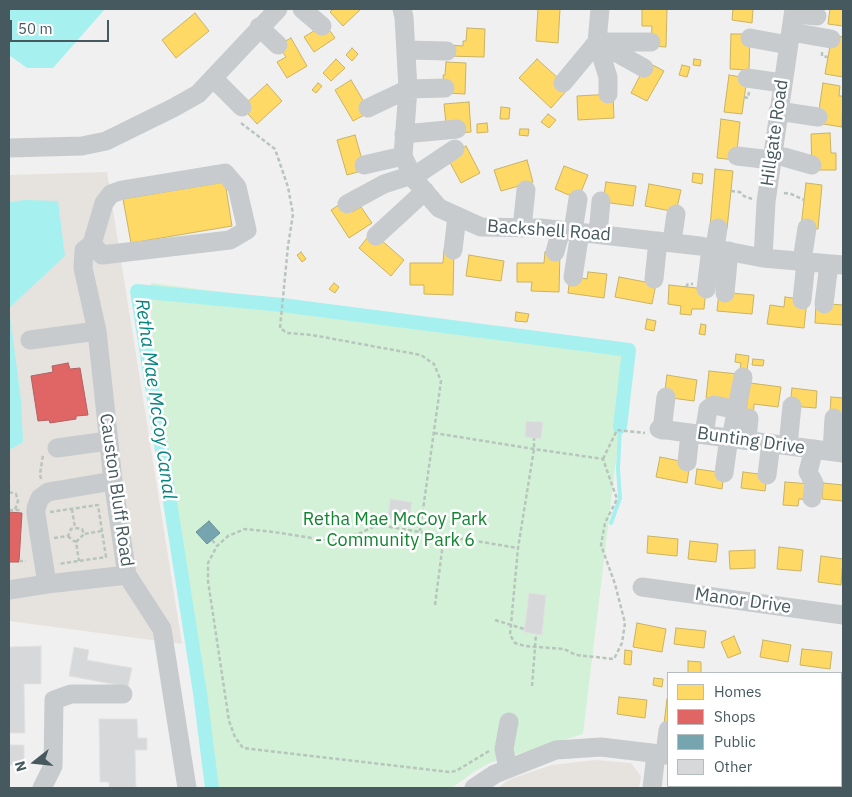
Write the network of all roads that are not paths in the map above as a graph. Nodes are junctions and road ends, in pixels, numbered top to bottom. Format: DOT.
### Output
graph roads {
  1 [pos="278,9"];
  2 [pos="302,9"];
  3 [pos="402,9"];
  4 [pos="600,9"];
  5 [pos="817,16"];
  6 [pos="792,25"];
  7 [pos="322,26"];
  8 [pos="259,27"];
  9 [pos="750,38"];
  10 [pos="831,39"];
  11 [pos="598,42"];
  12 [pos="652,42"];
  13 [pos="278,46"];
  14 [pos="407,50"];
  15 [pos="447,51"];
  16 [pos="644,68"];
  17 [pos="213,78"];
  18 [pos="747,78"];
  19 [pos="563,83"];
  20 [pos="782,83"];
  21 [pos="445,88"];
  22 [pos="408,89"];
  23 [pos="608,94"];
  24 [pos="368,108"];
  25 [pos="778,111"];
  26 [pos="239,112"];
  27 [pos="818,118"];
  28 [pos="457,129"];
  29 [pos="404,134"];
  30 [pos="9,148"];
  31 [pos="455,149"];
  32 [pos="403,156"];
  33 [pos="736,156"];
  34 [pos="778,158"];
  35 [pos="364,165"];
  36 [pos="816,169"];
  37 [pos="417,181"];
  38 [pos="526,190"];
  39 [pos="578,199"];
  40 [pos="601,201"];
  41 [pos="347,204"];
  42 [pos="676,214"];
  43 [pos="457,216"];
  44 [pos="522,228"];
  45 [pos="718,228"];
  46 [pos="807,228"];
  47 [pos="578,232"];
  48 [pos="376,236"];
  49 [pos="665,242"];
  50 [pos="92,244"];
  51 [pos="718,249"];
  52 [pos="453,250"];
  53 [pos="554,252"];
  54 [pos="763,258"];
  55 [pos="804,261"];
  56 [pos="836,264"];
  57 [pos="573,277"];
  58 [pos="654,279"];
  59 [pos="706,289"];
  60 [pos="725,292"];
  61 [pos="802,300"];
  62 [pos="824,304"];
  63 [pos="97,331"];
  64 [pos="30,340"];
  65 [pos="743,377"];
  66 [pos="666,397"];
  67 [pos="792,406"];
  68 [pos="743,414"];
  69 [pos="834,418"];
  70 [pos="697,433"];
  71 [pos="736,438"];
  72 [pos="108,441"];
  73 [pos="779,444"];
  74 [pos="57,448"];
  75 [pos="829,451"];
  76 [pos="686,462"];
  77 [pos="724,473"];
  78 [pos="767,475"];
  79 [pos="112,481"];
  80 [pos="812,498"];
  81 [pos="127,575"];
  82 [pos="47,584"];
  83 [pos="642,588"];
  84 [pos="9,590"];
  85 [pos="843,615"];
  86 [pos="122,694"];
  87 [pos="509,722"];
  88 [pos="667,735"];
  89 [pos="663,755"];
  90 [pos="508,769"];
  91 [pos="42,788"];
  92 [pos="187,788"];
  93 [pos="474,788"];
  94 [pos="652,788"];
  1 -- 8 [label="street"];
  2 -- 7 [label="street"];
  3 -- 14 [label="street, Backshell Road"];
  4 -- 11 [label="street"];
  5 -- 6 [label="street"];
  6 -- 9 [label="street"];
  6 -- 10 [label="street"];
  6 -- 20 [label="street, Hillgate Road"];
  8 -- 13 [label="street"];
  8 -- 17 [label="street"];
  11 -- 12 [label="street"];
  11 -- 16 [label="street"];
  11 -- 19 [label="street"];
  11 -- 23 [label="street"];
  14 -- 15 [label="street"];
  14 -- 22 [label="street, Backshell Road"];
  17 -- 26 [label="street"];
  17 -- 30 [label="street"];
  18 -- 20 [label="street"];
  20 -- 25 [label="street, Hillgate Road"];
  21 -- 22 [label="street"];
  22 -- 24 [label="street"];
  22 -- 29 [label="street, Backshell Road"];
  25 -- 27 [label="street"];
  25 -- 34 [label="street, Hillgate Road"];
  28 -- 29 [label="street"];
  29 -- 32 [label="street, Backshell Road"];
  31 -- 37 [label="street"];
  32 -- 35 [label="street"];
  32 -- 37 [label="street, Backshell Road"];
  33 -- 34 [label="street"];
  34 -- 36 [label="street"];
  34 -- 54 [label="street, Hillgate Road"];
  37 -- 41 [label="street"];
  37 -- 43 [label="street, Backshell Road"];
  37 -- 48 [label="street"];
  38 -- 44 [label="street"];
  39 -- 47 [label="street"];
  40 -- 47 [label="street"];
  42 -- 49 [label="street"];
  43 -- 44 [label="street, Backshell Road"];
  43 -- 52 [label="street"];
  44 -- 47 [label="street, Backshell Road"];
  45 -- 51 [label="street"];
  46 -- 55 [label="street"];
  47 -- 49 [label="street, Backshell Road"];
  47 -- 53 [label="street"];
  47 -- 57 [label="street"];
  49 -- 51 [label="street, Backshell Road"];
  49 -- 58 [label="street"];
  50 -- 50 [label="street, Causton Bluff Road"];
  50 -- 63 [label="street, Causton Bluff Road"];
  51 -- 54 [label="street, Backshell Road"];
  51 -- 59 [label="street"];
  51 -- 60 [label="street"];
  54 -- 55 [label="street, Backshell Road"];
  55 -- 56 [label="street, Backshell Road"];
  55 -- 61 [label="street"];
  56 -- 62 [label="street"];
  63 -- 64 [label="street"];
  63 -- 72 [label="street, Causton Bluff Road"];
  65 -- 68 [label="street"];
  66 -- 70 [label="street, Bunting Drive"];
  67 -- 73 [label="street"];
  68 -- 70 [label="street"];
  68 -- 71 [label="street"];
  69 -- 75 [label="street"];
  70 -- 71 [label="street, Bunting Drive"];
  70 -- 76 [label="street"];
  71 -- 73 [label="street, Bunting Drive"];
  71 -- 77 [label="street"];
  72 -- 74 [label="street"];
  72 -- 79 [label="street, Causton Bluff Road"];
  73 -- 75 [label="street, Bunting Drive"];
  73 -- 78 [label="street"];
  75 -- 80 [label="street"];
  79 -- 81 [label="street, Causton Bluff Road"];
  79 -- 82 [label="street"];
  81 -- 82 [label="street"];
  81 -- 92 [label="street, Causton Bluff Road"];
  82 -- 84 [label="street"];
  83 -- 85 [label="street, Manor Drive"];
  86 -- 91 [label="street"];
  87 -- 90 [label="street"];
  88 -- 89 [label="street"];
  89 -- 90 [label="street"];
  89 -- 94 [label="street"];
  90 -- 93 [label="street"];
}
